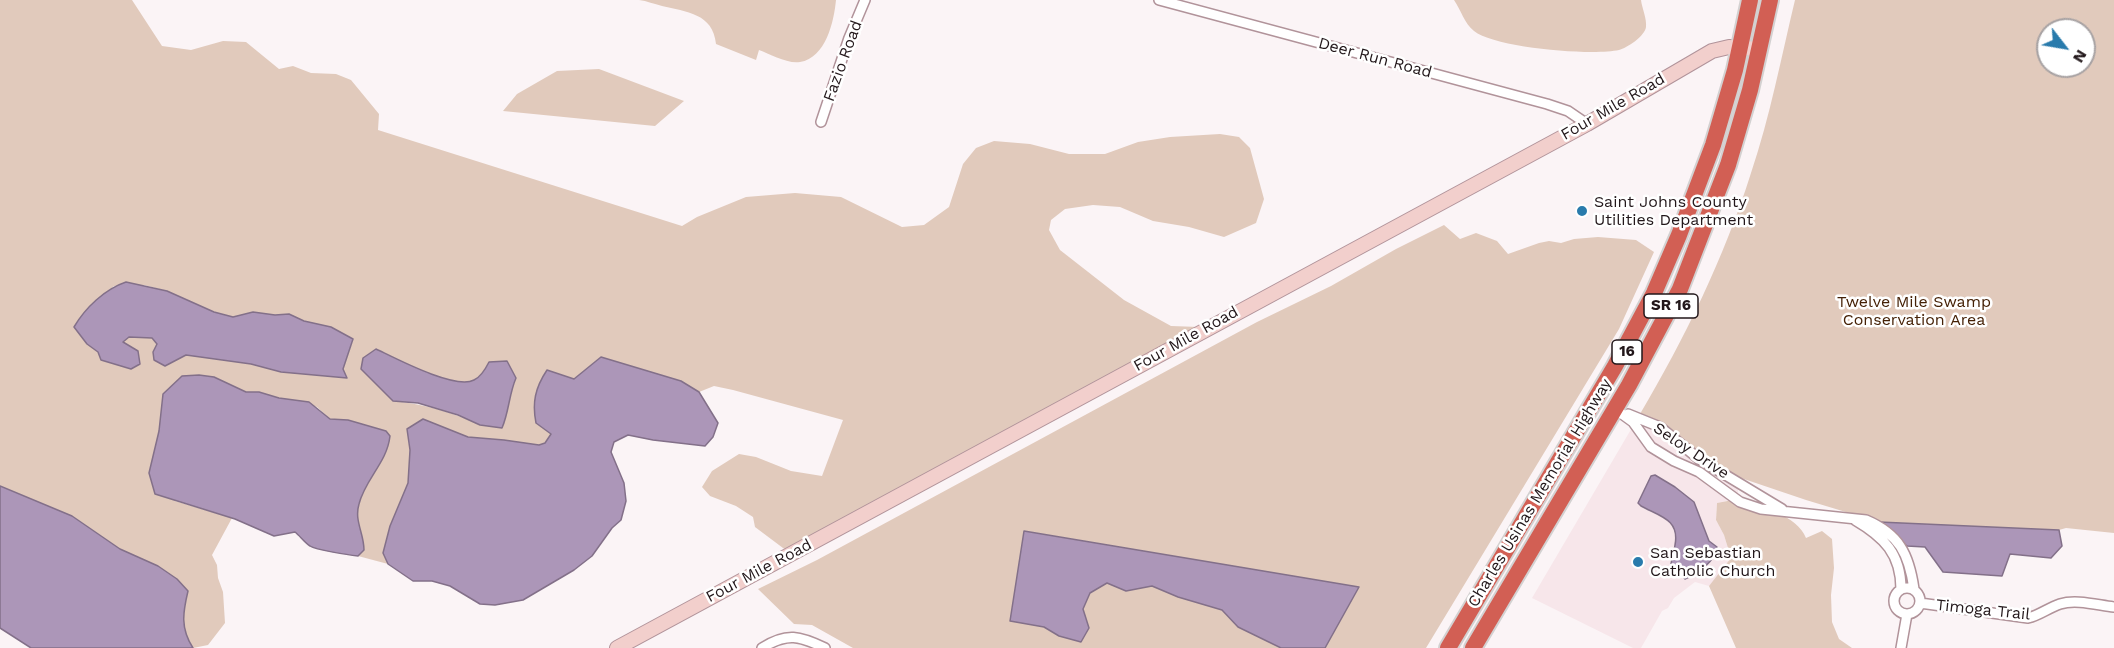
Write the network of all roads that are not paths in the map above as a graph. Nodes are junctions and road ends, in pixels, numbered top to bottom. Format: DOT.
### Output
graph roads {
  1 [pos="865,0"];
  2 [pos="1159,0"];
  3 [pos="1750,0"];
  4 [pos="1770,0"];
  5 [pos="1740,47"];
  6 [pos="1759,49"];
  7 [pos="821,122"];
  8 [pos="1587,124"];
  9 [pos="1654,293"];
  10 [pos="1615,409"];
  11 [pos="1674,438"];
  12 [pos="1660,453"];
  13 [pos="1786,511"];
  14 [pos="1850,518"];
  15 [pos="1901,589"];
  16 [pos="1914,589"];
  17 [pos="1920,603"];
  18 [pos="2114,607"];
  19 [pos="1907,614"];
  20 [pos="617,648"];
  21 [pos="762,648"];
  22 [pos="825,648"];
  23 [pos="1450,648"];
  24 [pos="1473,648"];
  25 [pos="1901,648"];
  1 -- 7 [label="street, Fazio Road"];
  2 -- 8 [label="street, Deer Run Road"];
  3 -- 5 [label="highway, Charles Usinas Memorial Highway / SR 16"];
  4 -- 6 [label="highway, Charles Usinas Memorial Highway / SR 16"];
  5 -- 6 [label="main road, Four Mile Road"];
  5 -- 8 [label="main road, Four Mile Road"];
  5 -- 9 [label="highway, Charles Usinas Memorial Highway / SR 16"];
  6 -- 10 [label="highway, Charles Usinas Memorial Highway / SR 16"];
  8 -- 20 [label="main road, Four Mile Road"];
  9 -- 10 [label="highway, 16"];
  9 -- 23 [label="highway, Charles Usinas Memorial Highway / SR 16"];
  10 -- 11 [label="street, Seloy Drive"];
  10 -- 12 [label="street, Seloy Drive"];
  10 -- 24 [label="highway, Charles Usinas Memorial Highway / SR 16"];
  11 -- 12 [label="street"];
  11 -- 13 [label="street, Seloy Drive"];
  12 -- 13 [label="street, Seloy Drive"];
  13 -- 14 [label="street, Seloy Drive"];
  14 -- 15 [label="street, Seloy Drive"];
  14 -- 16 [label="street, Seloy Drive"];
  15 -- 16 [label="street"];
  15 -- 19 [label="street, Seloy Drive"];
  16 -- 17 [label="street, Seloy Drive"];
  17 -- 18 [label="street, Timoga Trail"];
  17 -- 19 [label="street"];
  19 -- 25 [label="street"];
  21 -- 22 [label="street"];
}
